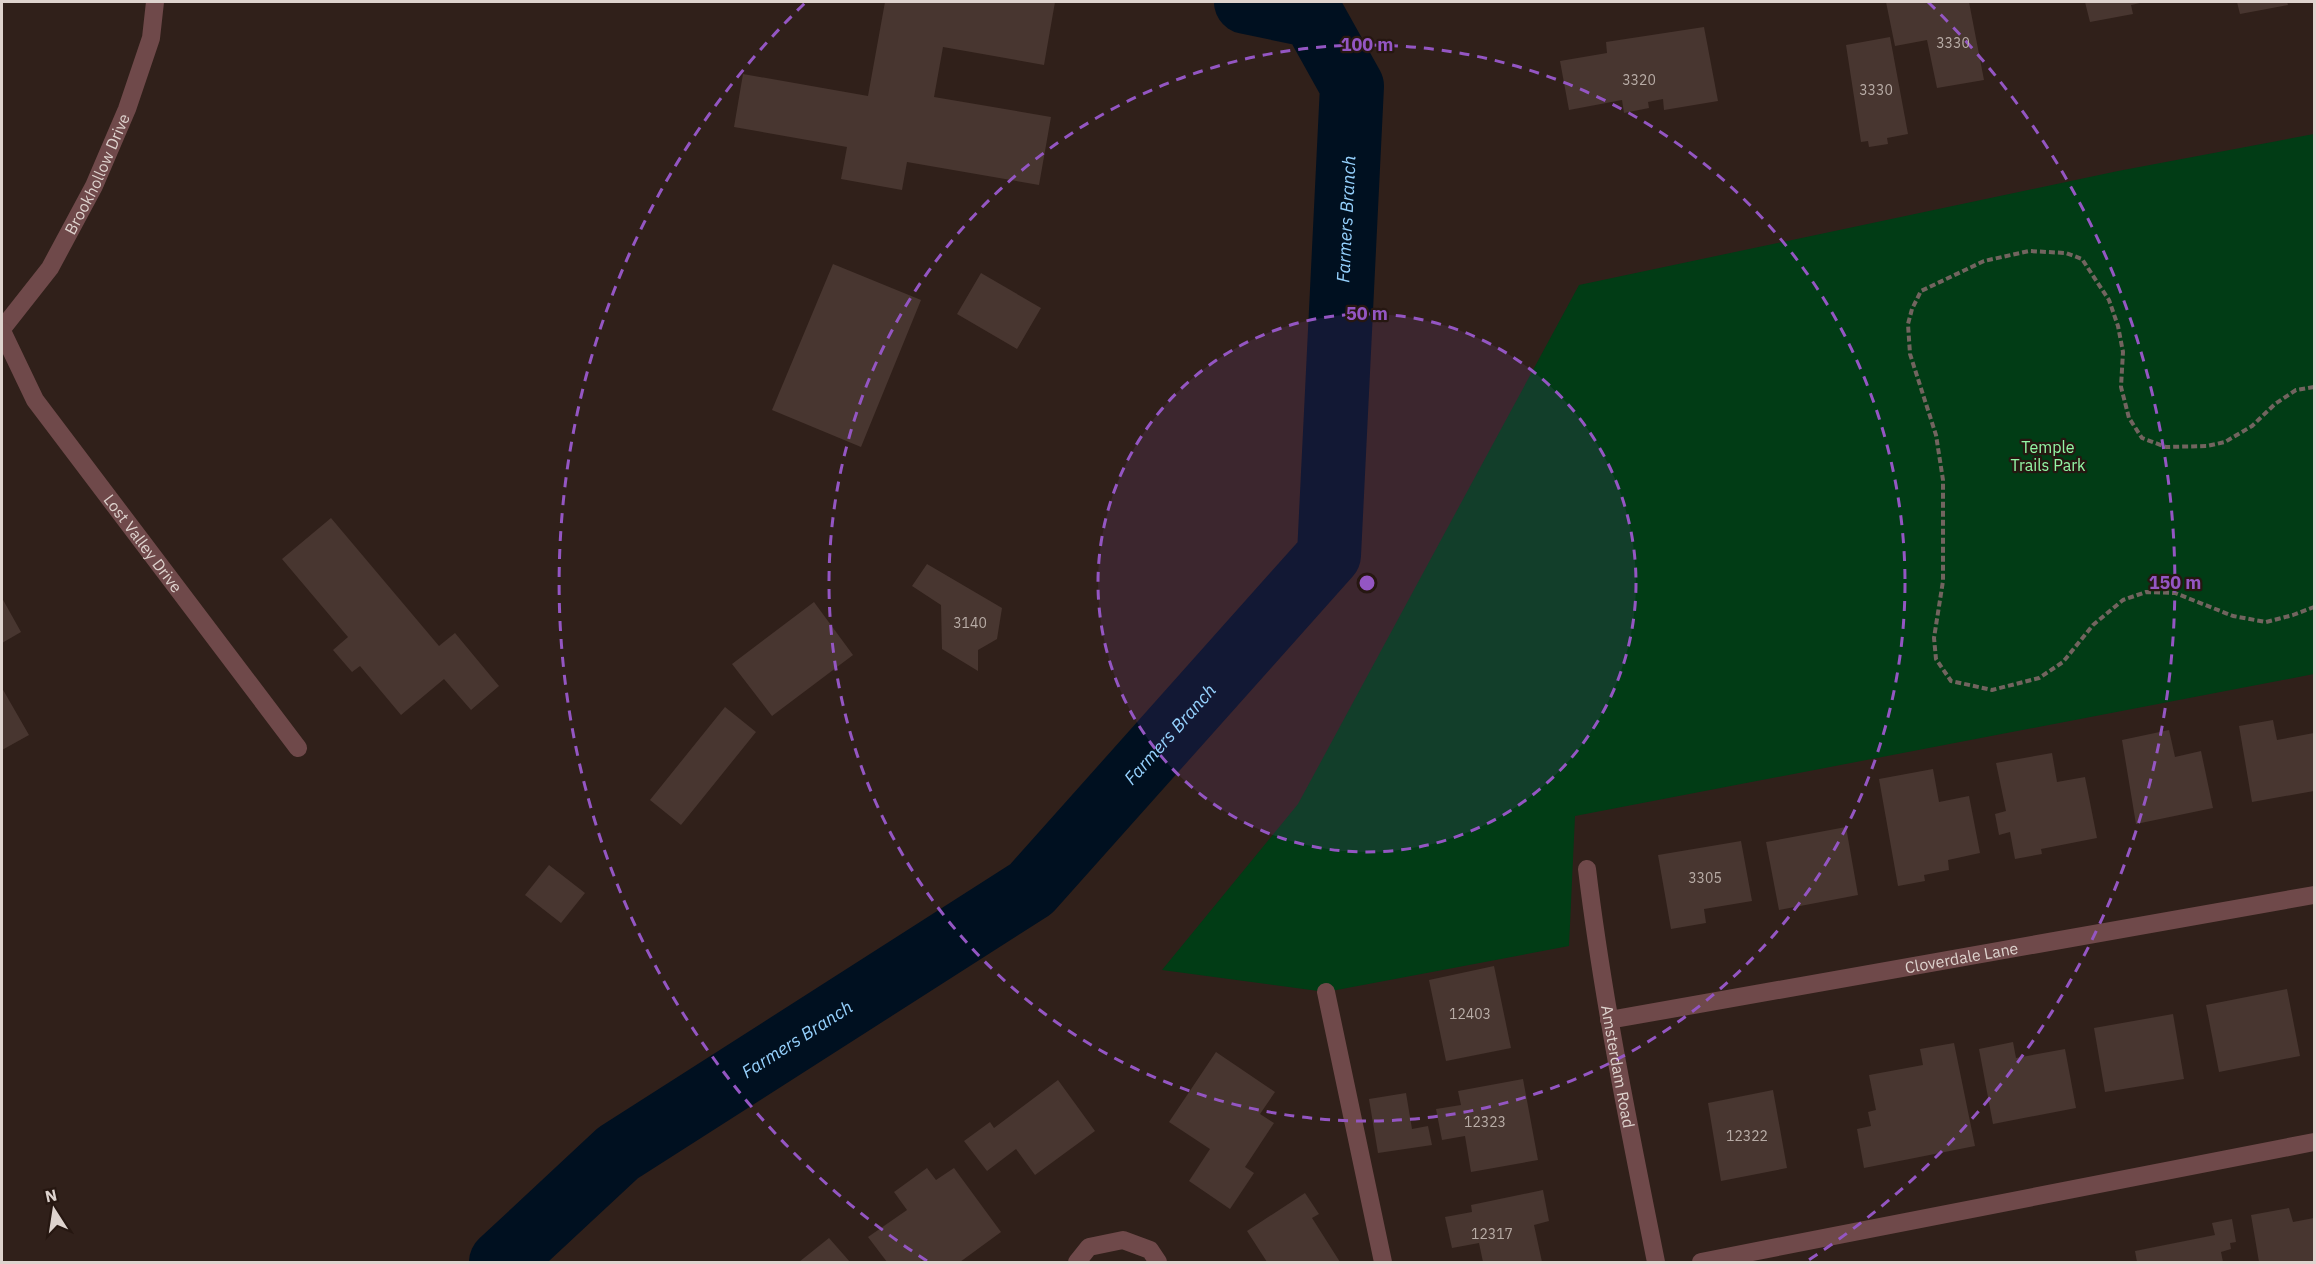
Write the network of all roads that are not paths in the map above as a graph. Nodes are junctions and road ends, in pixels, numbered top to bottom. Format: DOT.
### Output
graph roads {
  1 [pos="155,2"];
  2 [pos="2,330"];
  3 [pos="298,748"];
  4 [pos="1587,869"];
  5 [pos="2314,895"];
  6 [pos="1326,992"];
  7 [pos="1609,1020"];
  8 [pos="2314,1142"];
  9 [pos="1077,1263"];
  10 [pos="1158,1263"];
  11 [pos="1383,1263"];
  12 [pos="1656,1263"];
  13 [pos="1701,1263"];
  1 -- 2 [label="street, Brookhollow Drive"];
  2 -- 3 [label="street, Lost Valley Drive"];
  4 -- 7 [label="street, Amsterdam Road"];
  5 -- 7 [label="street, Cloverdale Lane"];
  6 -- 11 [label="street"];
  7 -- 12 [label="street, Amsterdam Road"];
  8 -- 13 [label="street"];
  9 -- 10 [label="street"];
}
